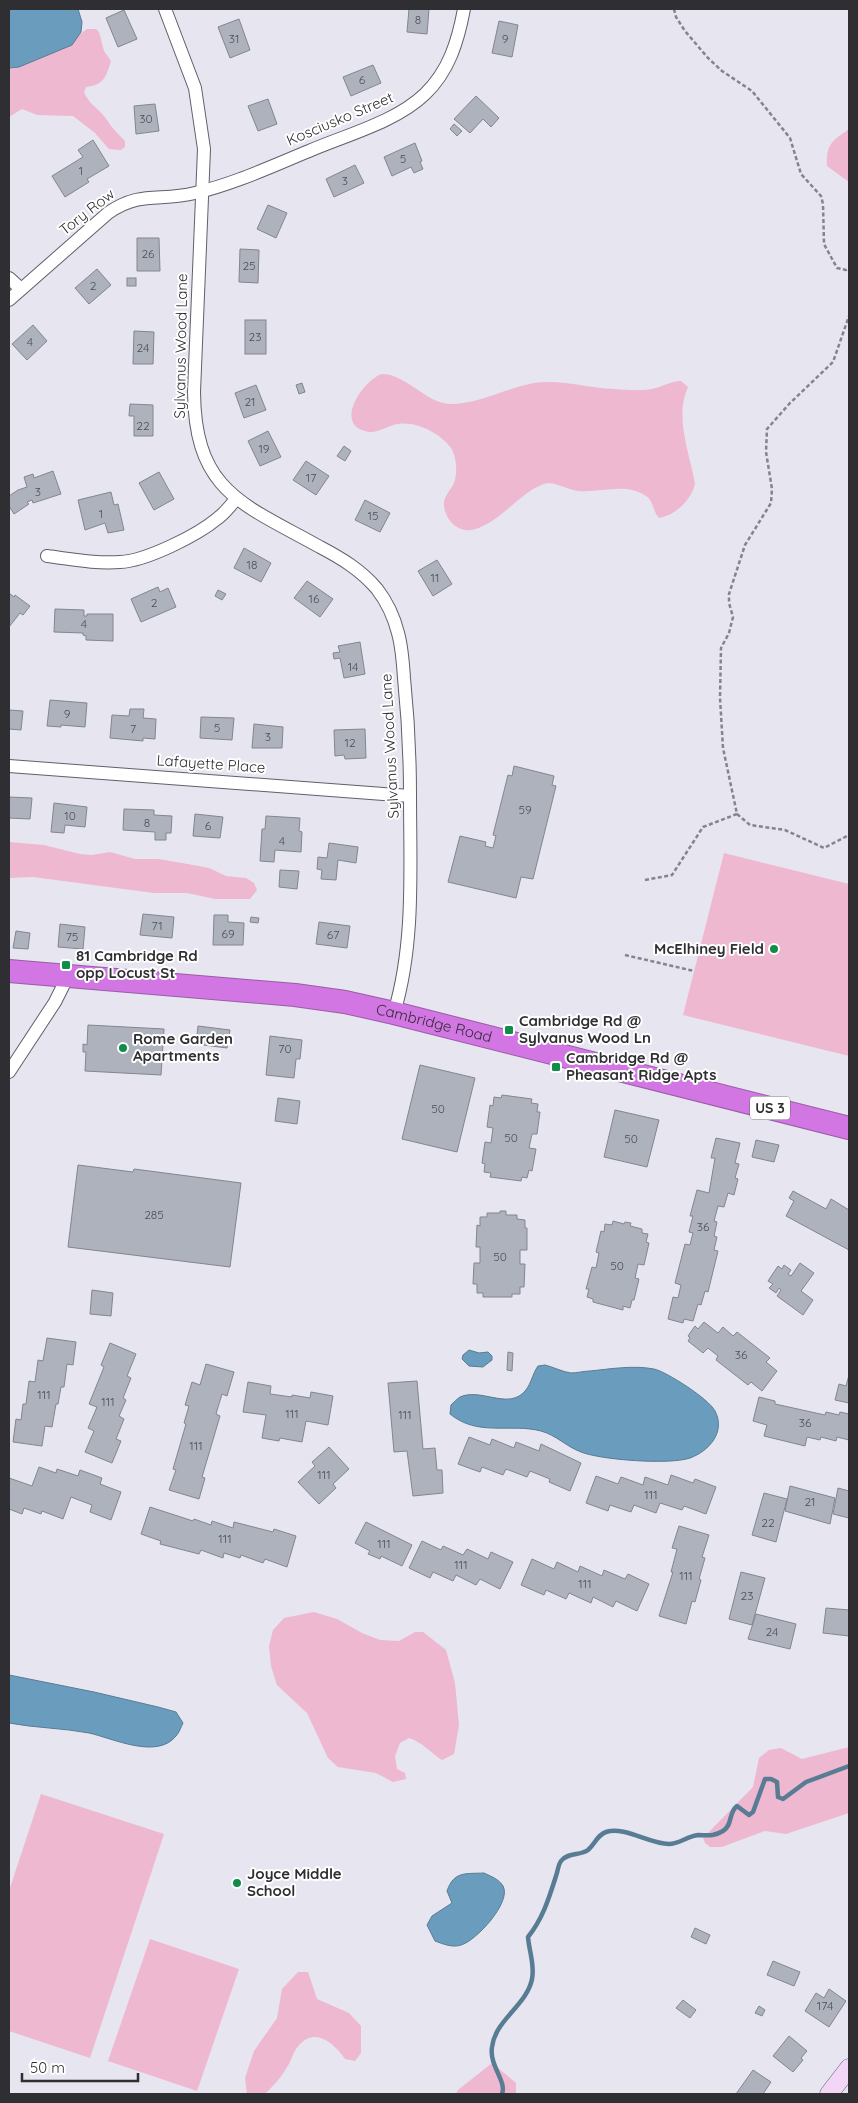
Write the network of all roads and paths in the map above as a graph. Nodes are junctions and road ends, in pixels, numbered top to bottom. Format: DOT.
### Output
graph roads {
  1 [pos="165,9"];
  2 [pos="464,9"];
  3 [pos="674,9"];
  4 [pos="203,191"];
  5 [pos="849,268"];
  6 [pos="9,278"];
  7 [pos="21,289"];
  8 [pos="9,300"];
  9 [pos="849,316"];
  10 [pos="236,499"];
  11 [pos="47,556"];
  12 [pos="9,766"];
  13 [pos="410,796"];
  14 [pos="737,814"];
  15 [pos="849,835"];
  16 [pos="645,880"];
  17 [pos="625,955"];
  18 [pos="9,971"];
  19 [pos="694,971"];
  20 [pos="68,976"];
  21 [pos="394,1013"];
  22 [pos="9,1072"];
  23 [pos="849,1128"];
  24 [pos="849,2068"];
  25 [pos="829,2094"];
  1 -- 4 [label="street, Sylvanus Wood Lane"];
  2 -- 4 [label="street, Kosciusko Street"];
  3 -- 5 [label="path"];
  4 -- 7 [label="street, Tory Row"];
  4 -- 10 [label="street, Sylvanus Wood Lane"];
  6 -- 7 [label="street"];
  7 -- 8 [label="street"];
  9 -- 14 [label="path"];
  10 -- 11 [label="street"];
  10 -- 13 [label="street, Sylvanus Wood Lane"];
  12 -- 13 [label="street, Lafayette Place"];
  13 -- 21 [label="street, Sylvanus Wood Lane"];
  14 -- 15 [label="path"];
  14 -- 16 [label="path"];
  17 -- 19 [label="path"];
  18 -- 20 [label="highway, Cambridge Road / US 3"];
  20 -- 21 [label="highway, Cambridge Road / US 3"];
  20 -- 22 [label="street"];
  21 -- 23 [label="highway, Cambridge Road / US 3"];
  24 -- 25 [label="street"];
}
